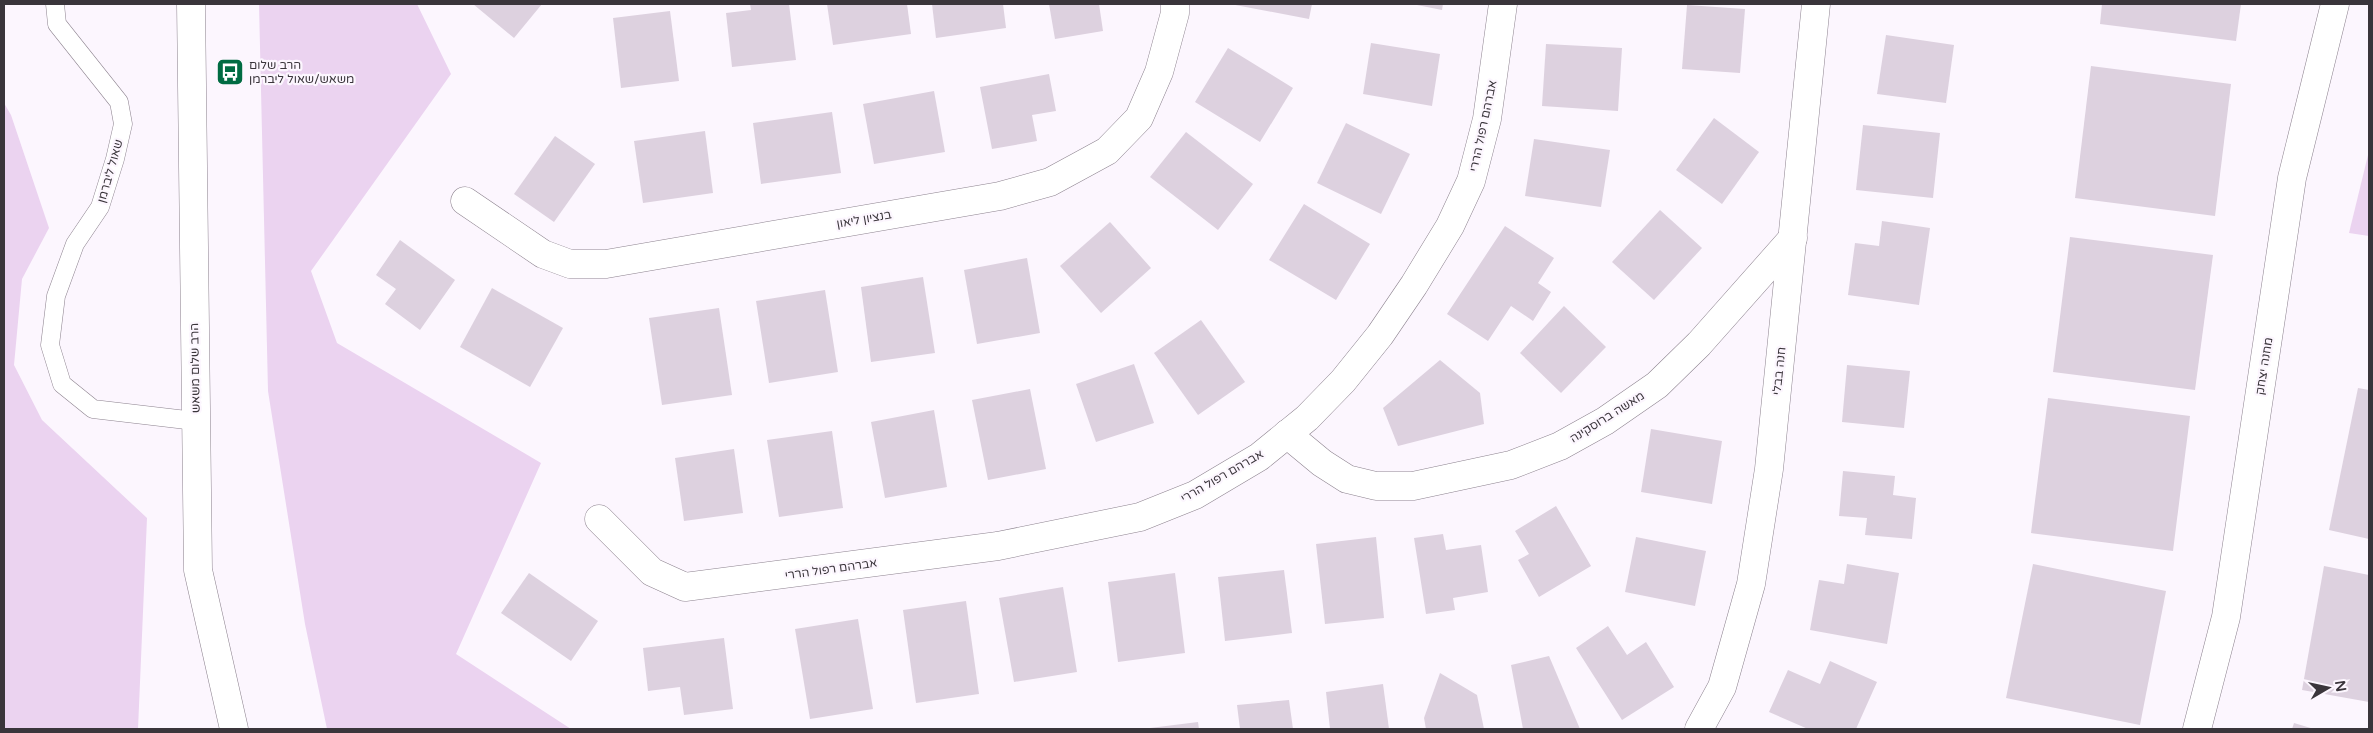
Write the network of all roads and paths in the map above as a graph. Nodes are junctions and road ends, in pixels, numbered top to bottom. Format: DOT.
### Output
graph roads {
  1 [pos="54,4"];
  2 [pos="191,4"];
  3 [pos="1175,4"];
  4 [pos="1504,4"];
  5 [pos="1816,4"];
  6 [pos="2335,4"];
  7 [pos="465,201"];
  8 [pos="1793,238"];
  9 [pos="195,421"];
  10 [pos="1287,434"];
  11 [pos="599,518"];
  12 [pos="234,729"];
  13 [pos="1699,729"];
  14 [pos="2197,729"];
  1 -- 9 [label="lane, שאול ליברמן"];
  2 -- 9 [label="street, הרב שלום משאש"];
  3 -- 7 [label="street, בנציון ליאון"];
  4 -- 10 [label="street, אברהם רפול הררי"];
  5 -- 8 [label="street, חנה בבלי"];
  6 -- 14 [label="street, מחנה יצחק"];
  8 -- 10 [label="street, מאשה ברוסקינה"];
  8 -- 13 [label="street, חנה בבלי"];
  9 -- 12 [label="street, הרב שלום משאש"];
  10 -- 11 [label="street, אברהם רפול הררי"];
}
